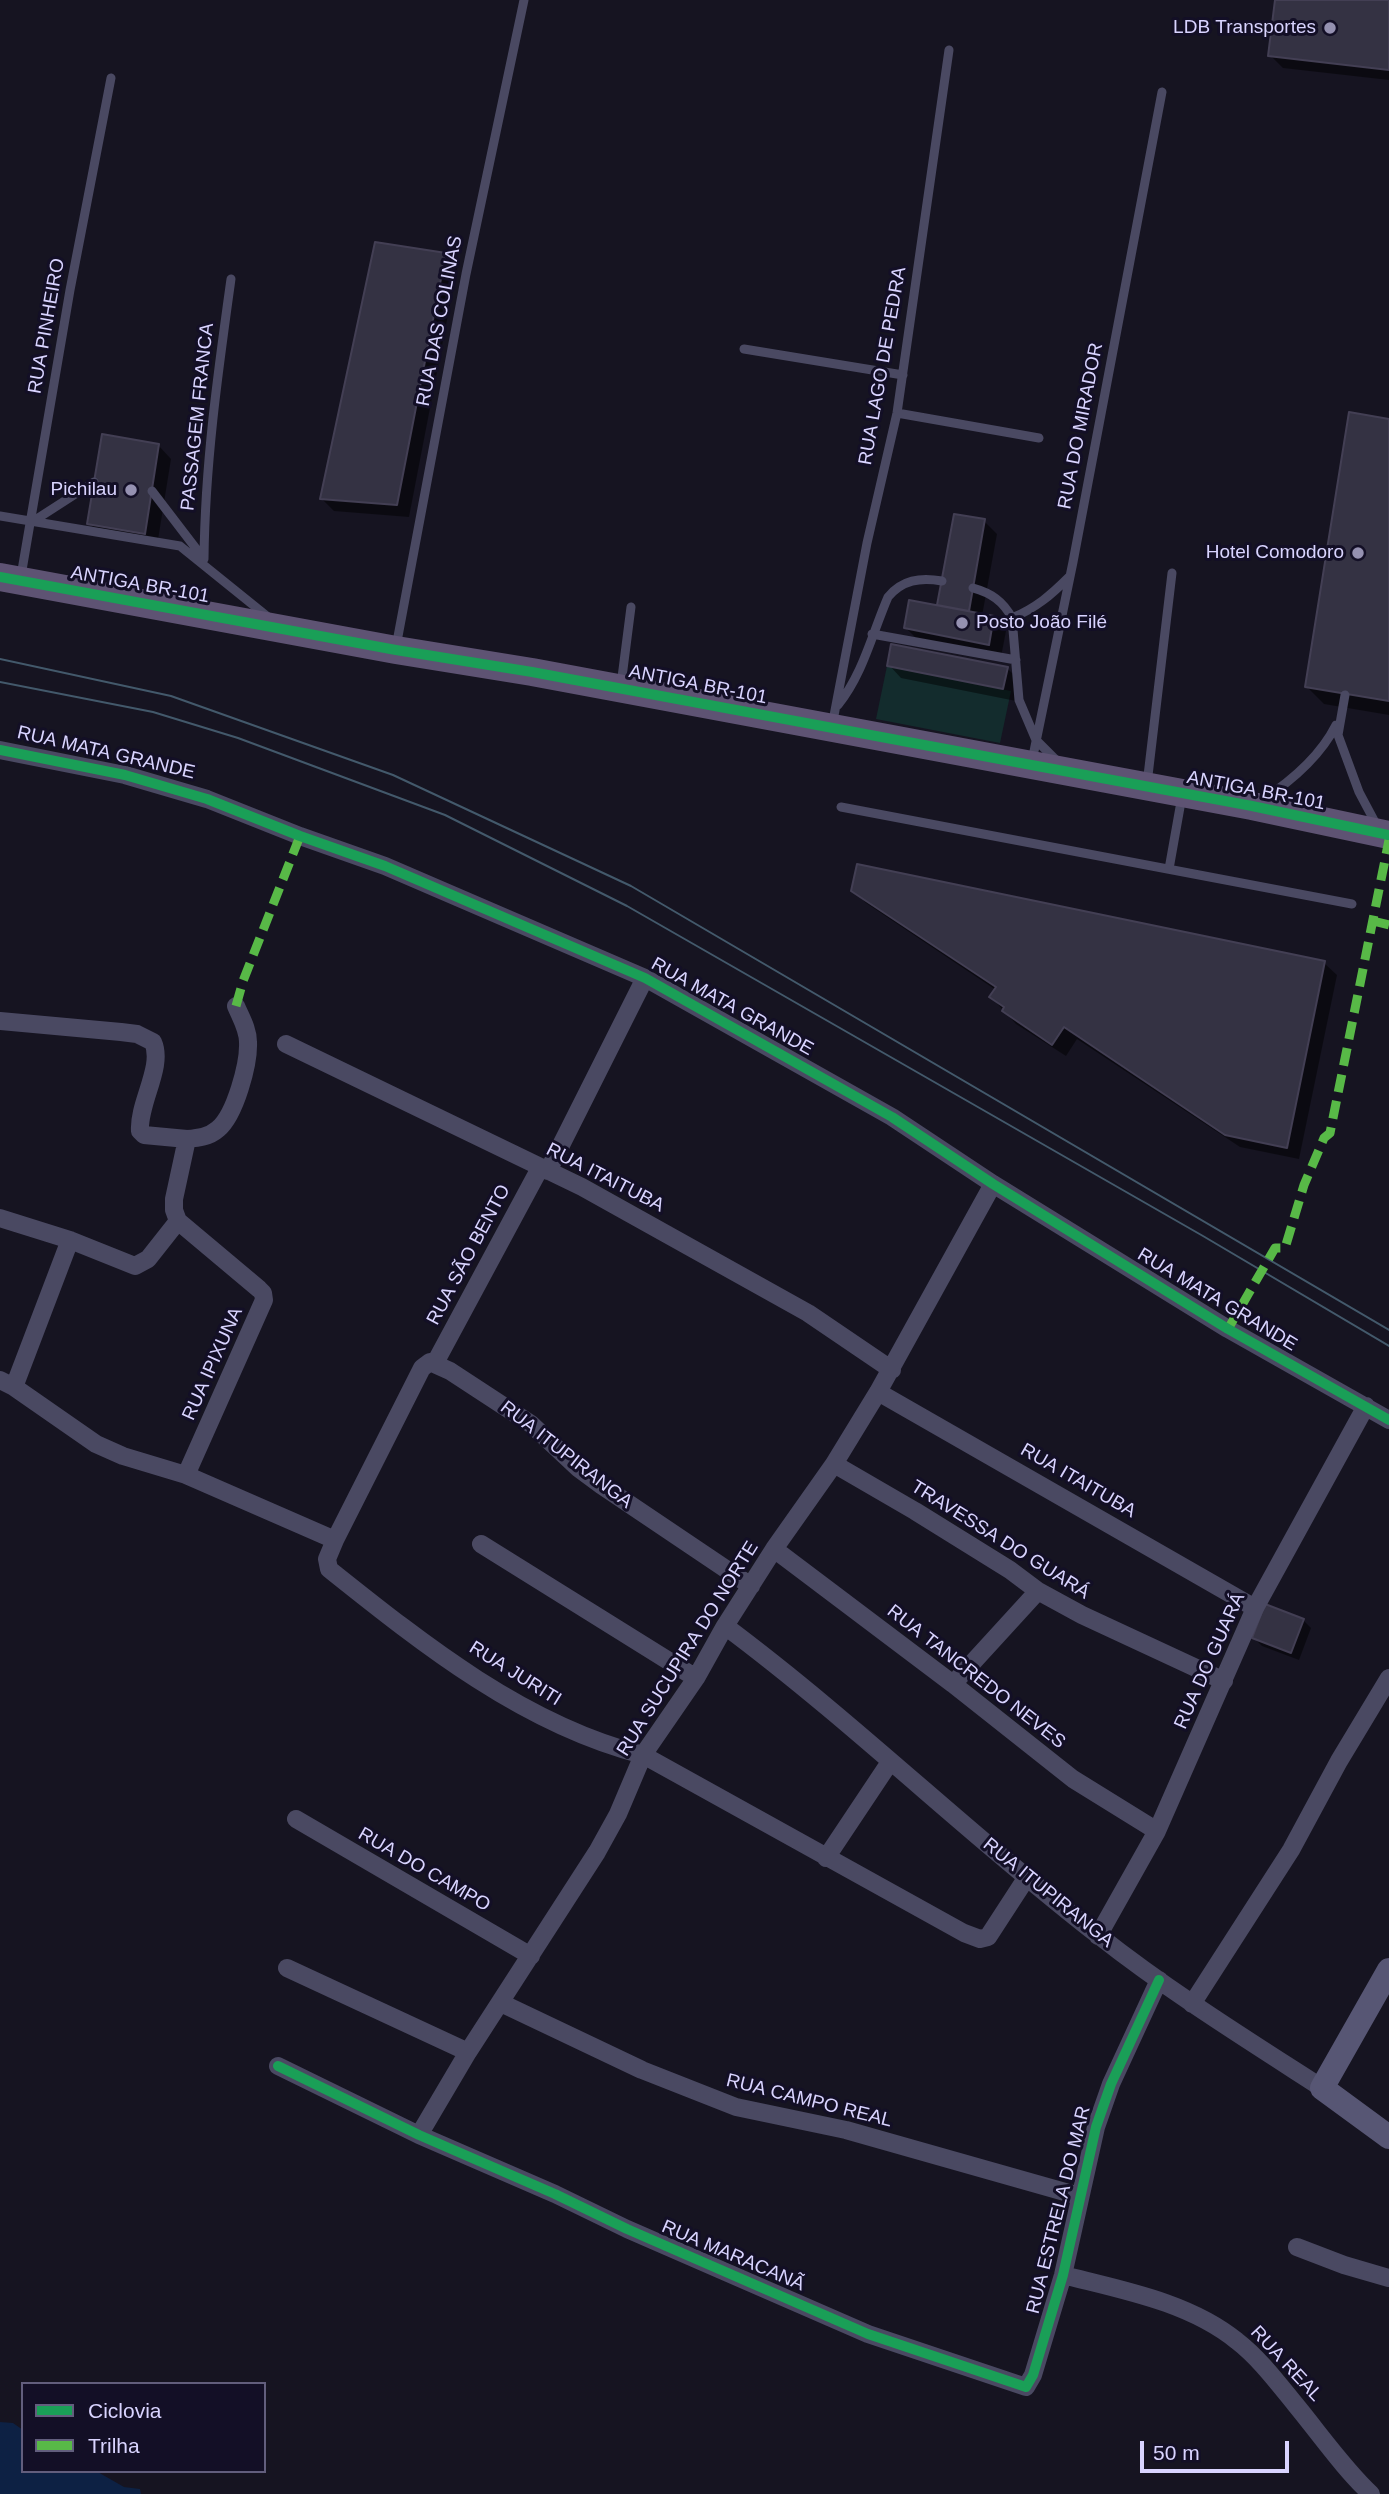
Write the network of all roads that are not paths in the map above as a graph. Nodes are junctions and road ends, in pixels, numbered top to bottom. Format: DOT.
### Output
graph roads {
  1 [pos="524,0"];
  2 [pos="948,50"];
  3 [pos="111,78"];
  4 [pos="1162,92"];
  5 [pos="231,279"];
  6 [pos="744,349"];
  7 [pos="903,375"];
  8 [pos="897,413"];
  9 [pos="1039,438"];
  10 [pos="94,482"];
  11 [pos="152,491"];
  12 [pos="0,516"];
  13 [pos="32,522"];
  14 [pos="204,559"];
  15 [pos="214,573"];
  16 [pos="1172,573"];
  17 [pos="1069,576"];
  18 [pos="10,579"];
  19 [pos="942,581"];
  20 [pos="973,588"];
  21 [pos="631,607"];
  22 [pos="1012,618"];
  23 [pos="280,627"];
  24 [pos="872,634"];
  25 [pos="396,650"];
  26 [pos="1016,660"];
  27 [pos="621,689"];
  28 [pos="1345,695"];
  29 [pos="1341,714"];
  30 [pos="833,718"];
  31 [pos="0,750"];
  32 [pos="1033,753"];
  33 [pos="1147,788"];
  34 [pos="1182,794"];
  35 [pos="1252,806"];
  36 [pos="841,807"];
  37 [pos="1386,835"];
  38 [pos="1169,869"];
  39 [pos="1352,904"];
  40 [pos="645,978"];
  41 [pos="236,1006"];
  42 [pos="0,1021"];
  43 [pos="286,1044"];
  44 [pos="187,1139"];
  45 [pos="544,1170"];
  46 [pos="993,1184"];
  47 [pos="0,1218"];
  48 [pos="178,1221"];
  49 [pos="70,1240"];
  50 [pos="443,1367"];
  51 [pos="892,1370"];
  52 [pos="7,1384"];
  53 [pos="878,1392"];
  54 [pos="1366,1406"];
  55 [pos="1389,1420"];
  56 [pos="834,1464"];
  57 [pos="186,1475"];
  58 [pos="335,1540"];
  59 [pos="481,1544"];
  60 [pos="774,1549"];
  61 [pos="751,1586"];
  62 [pos="1038,1591"];
  63 [pos="1255,1608"];
  64 [pos="725,1626"];
  65 [pos="696,1678"];
  66 [pos="1389,1678"];
  67 [pos="1224,1681"];
  68 [pos="953,1684"];
  69 [pos="643,1755"];
  70 [pos="890,1762"];
  71 [pos="296,1819"];
  72 [pos="1157,1831"];
  73 [pos="826,1858"];
  74 [pos="1027,1877"];
  75 [pos="1098,1936"];
  76 [pos="531,1956"];
  77 [pos="287,1968"];
  78 [pos="1389,1970"];
  79 [pos="1159,1980"];
  80 [pos="501,2003"];
  81 [pos="1192,2004"];
  82 [pos="468,2052"];
  83 [pos="278,2066"];
  84 [pos="1322,2088"];
  85 [pos="419,2135"];
  86 [pos="1389,2137"];
  87 [pos="1079,2196"];
  88 [pos="1297,2247"];
  89 [pos="1063,2275"];
  90 [pos="1389,2278"];
  91 [pos="1033,2375"];
  92 [pos="1371,2494"];
  1 -- 25 [label="lane, RUA DAS COLINAS"];
  2 -- 7 [label="lane, RUA LAGO DE PEDRA"];
  3 -- 13 [label="lane, RUA PINHEIRO"];
  4 -- 17 [label="lane, RUA DO MIRADOR"];
  5 -- 14 [label="lane, PASSAGEM FRANCA"];
  6 -- 7 [label="lane"];
  7 -- 8 [label="lane, RUA LAGO DE PEDRA"];
  8 -- 9 [label="lane"];
  8 -- 30 [label="lane, RUA LAGO DE PEDRA"];
  10 -- 13 [label="lane"];
  11 -- 14 [label="lane"];
  12 -- 13 [label="lane"];
  13 -- 15 [label="lane"];
  13 -- 18 [label="lane, RUA PINHEIRO"];
  14 -- 15 [label="lane"];
  15 -- 23 [label="lane"];
  16 -- 33 [label="lane"];
  17 -- 22 [label="lane"];
  17 -- 32 [label="lane, RUA DO MIRADOR"];
  18 -- 23 [label="main road, ANTIGA BR-101"];
  19 -- 24 [label="lane"];
  20 -- 22 [label="lane"];
  21 -- 27 [label="lane"];
  22 -- 26 [label="lane"];
  23 -- 25 [label="main road, ANTIGA BR-101"];
  24 -- 26 [label="lane"];
  24 -- 30 [label="lane"];
  25 -- 27 [label="main road, ANTIGA BR-101"];
  26 -- 32 [label="lane"];
  27 -- 30 [label="main road, ANTIGA BR-101"];
  28 -- 29 [label="lane"];
  29 -- 35 [label="lane"];
  29 -- 37 [label="lane"];
  30 -- 32 [label="main road, ANTIGA BR-101"];
  31 -- 40 [label="street, RUA MATA GRANDE"];
  32 -- 33 [label="main road, ANTIGA BR-101"];
  33 -- 34 [label="main road, ANTIGA BR-101"];
  34 -- 35 [label="main road, ANTIGA BR-101"];
  34 -- 38 [label="lane"];
  35 -- 37 [label="main road, ANTIGA BR-101"];
  36 -- 38 [label="lane"];
  38 -- 39 [label="lane"];
  40 -- 45 [label="street, RUA SÃO BENTO"];
  40 -- 46 [label="street, RUA MATA GRANDE"];
  41 -- 44 [label="street"];
  42 -- 44 [label="street"];
  43 -- 45 [label="street, RUA ITAITUBA"];
  44 -- 48 [label="street"];
  45 -- 50 [label="street, RUA SÃO BENTO"];
  45 -- 51 [label="street, RUA ITAITUBA"];
  46 -- 51 [label="street, RUA SUCUPIRA DO NORTE"];
  46 -- 54 [label="street, RUA MATA GRANDE"];
  47 -- 49 [label="street"];
  48 -- 49 [label="street"];
  48 -- 57 [label="street, RUA IPIXUNA"];
  49 -- 52 [label="street"];
  50 -- 58 [label="street, RUA SÃO BENTO"];
  50 -- 61 [label="street, RUA ITUPIRANGA"];
  51 -- 53 [label="street, RUA SUCUPIRA DO NORTE"];
  52 -- 57 [label="street"];
  53 -- 56 [label="street, RUA SUCUPIRA DO NORTE"];
  53 -- 63 [label="street, RUA ITAITUBA"];
  54 -- 55 [label="street, RUA MATA GRANDE"];
  54 -- 63 [label="street, RUA DO GUARÁ"];
  56 -- 60 [label="street, RUA SUCUPIRA DO NORTE"];
  56 -- 62 [label="street, TRAVESSA DO GUARÁ"];
  57 -- 58 [label="street"];
  58 -- 69 [label="street, RUA JURITI"];
  59 -- 65 [label="street"];
  60 -- 61 [label="street, RUA SUCUPIRA DO NORTE"];
  60 -- 68 [label="street, RUA TANCREDO NEVES"];
  61 -- 64 [label="street, RUA SUCUPIRA DO NORTE"];
  62 -- 67 [label="street, TRAVESSA DO GUARÁ"];
  62 -- 68 [label="street"];
  63 -- 67 [label="street, RUA DO GUARÁ"];
  64 -- 65 [label="street, RUA SUCUPIRA DO NORTE"];
  64 -- 70 [label="street, RUA ITUPIRANGA"];
  65 -- 69 [label="street, RUA SUCUPIRA DO NORTE"];
  66 -- 81 [label="street"];
  67 -- 72 [label="street, RUA DO GUARÁ"];
  68 -- 72 [label="street, RUA TANCREDO NEVES"];
  69 -- 73 [label="street, RUA JURITI"];
  69 -- 76 [label="street, RUA SUCUPIRA DO NORTE"];
  70 -- 73 [label="street"];
  70 -- 74 [label="street, RUA ITUPIRANGA"];
  71 -- 76 [label="street, RUA DO CAMPO"];
  72 -- 75 [label="street, RUA DO GUARÁ"];
  73 -- 74 [label="street, RUA JURITI"];
  74 -- 75 [label="street, RUA ITUPIRANGA"];
  75 -- 79 [label="street, RUA ITUPIRANGA"];
  76 -- 80 [label="street, RUA SUCUPIRA DO NORTE"];
  77 -- 82 [label="street"];
  78 -- 84 [label="street"];
  79 -- 81 [label="street, RUA ITUPIRANGA"];
  79 -- 87 [label="street, RUA ESTRELA DO MAR"];
  80 -- 82 [label="street, RUA SUCUPIRA DO NORTE"];
  80 -- 87 [label="street, RUA CAMPO REAL"];
  81 -- 84 [label="street, RUA ITUPIRANGA"];
  82 -- 85 [label="street, RUA SUCUPIRA DO NORTE"];
  83 -- 85 [label="street"];
  84 -- 86 [label="street, RUA ITUPIRANGA"];
  85 -- 91 [label="street, RUA MARACANÃ"];
  87 -- 89 [label="street, RUA ESTRELA DO MAR"];
  88 -- 90 [label="street"];
  89 -- 91 [label="street, RUA ESTRELA DO MAR"];
  89 -- 92 [label="street, RUA REAL"];
}
